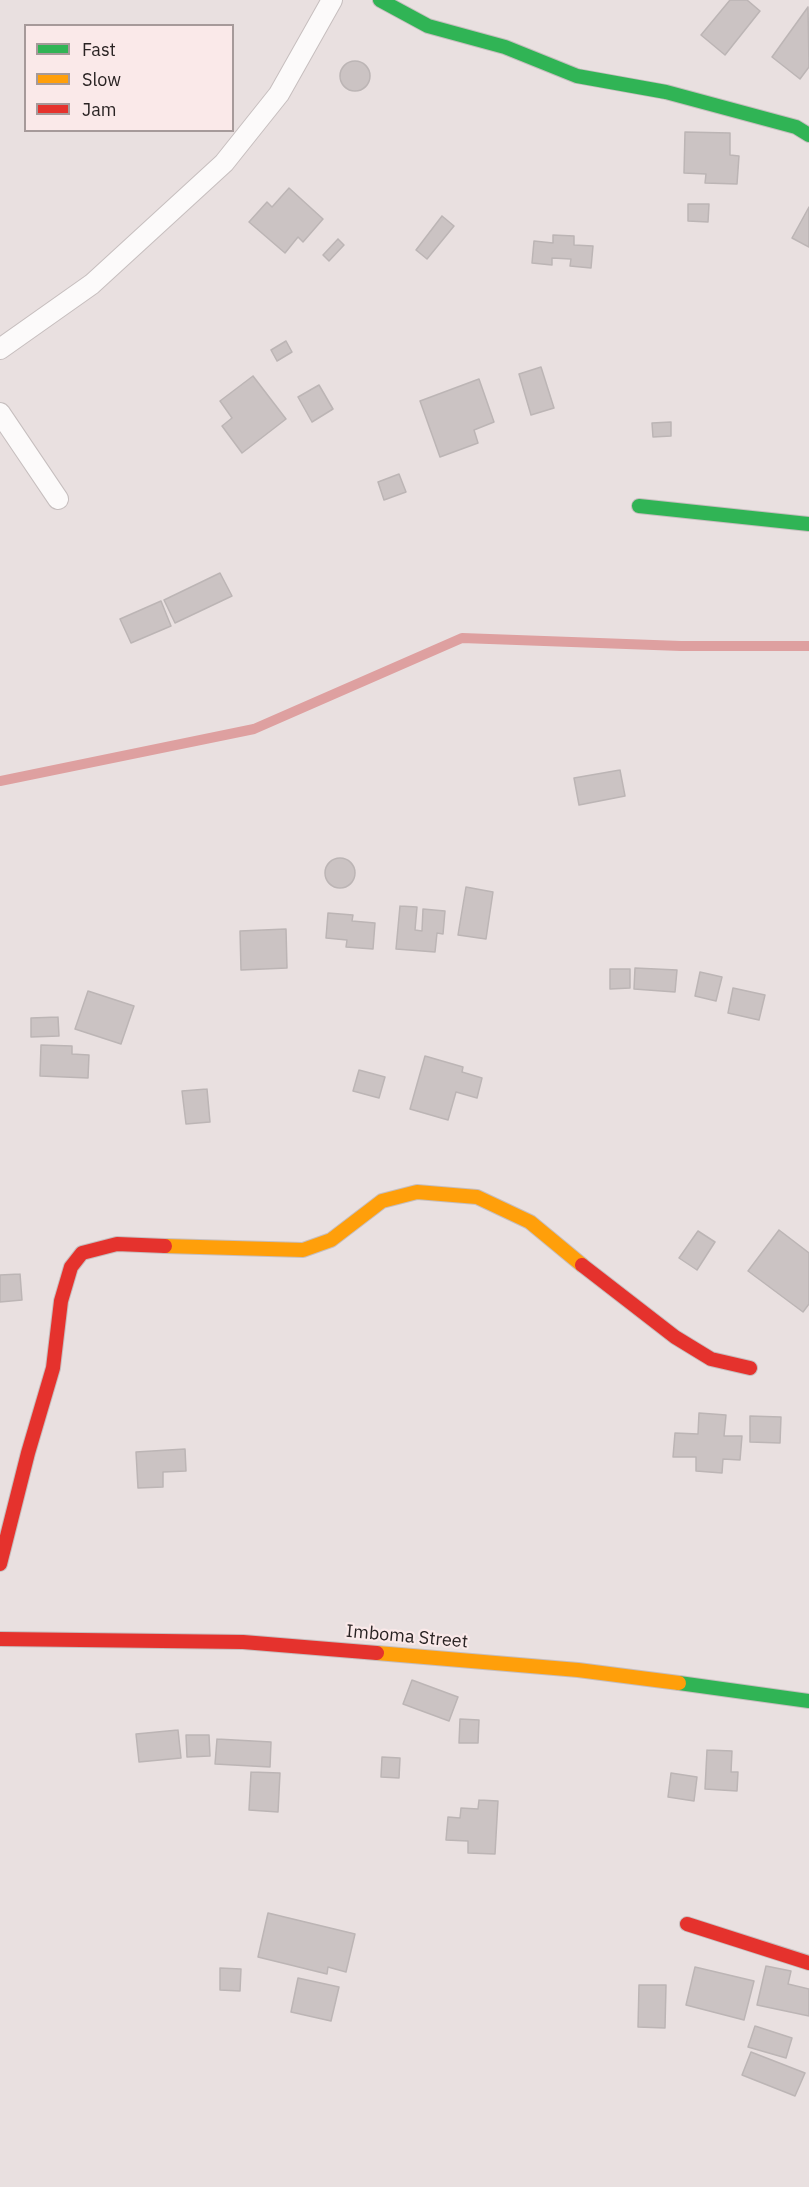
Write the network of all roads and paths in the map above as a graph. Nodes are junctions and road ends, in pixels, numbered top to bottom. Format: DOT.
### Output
graph roads {
  1 [pos="332,0"];
  2 [pos="380,0"];
  3 [pos="809,135"];
  4 [pos="0,350"];
  5 [pos="0,413"];
  6 [pos="58,499"];
  7 [pos="639,506"];
  8 [pos="809,524"];
  9 [pos="750,1368"];
  10 [pos="0,1564"];
  11 [pos="0,1639"];
  12 [pos="809,1701"];
  13 [pos="687,1924"];
  14 [pos="809,1963"];
  1 -- 4 [label="lane"];
  2 -- 3 [label="street"];
  5 -- 6 [label="lane"];
  7 -- 8 [label="street"];
  9 -- 10 [label="street"];
  11 -- 12 [label="street, Imboma Street"];
  13 -- 14 [label="street"];
}
